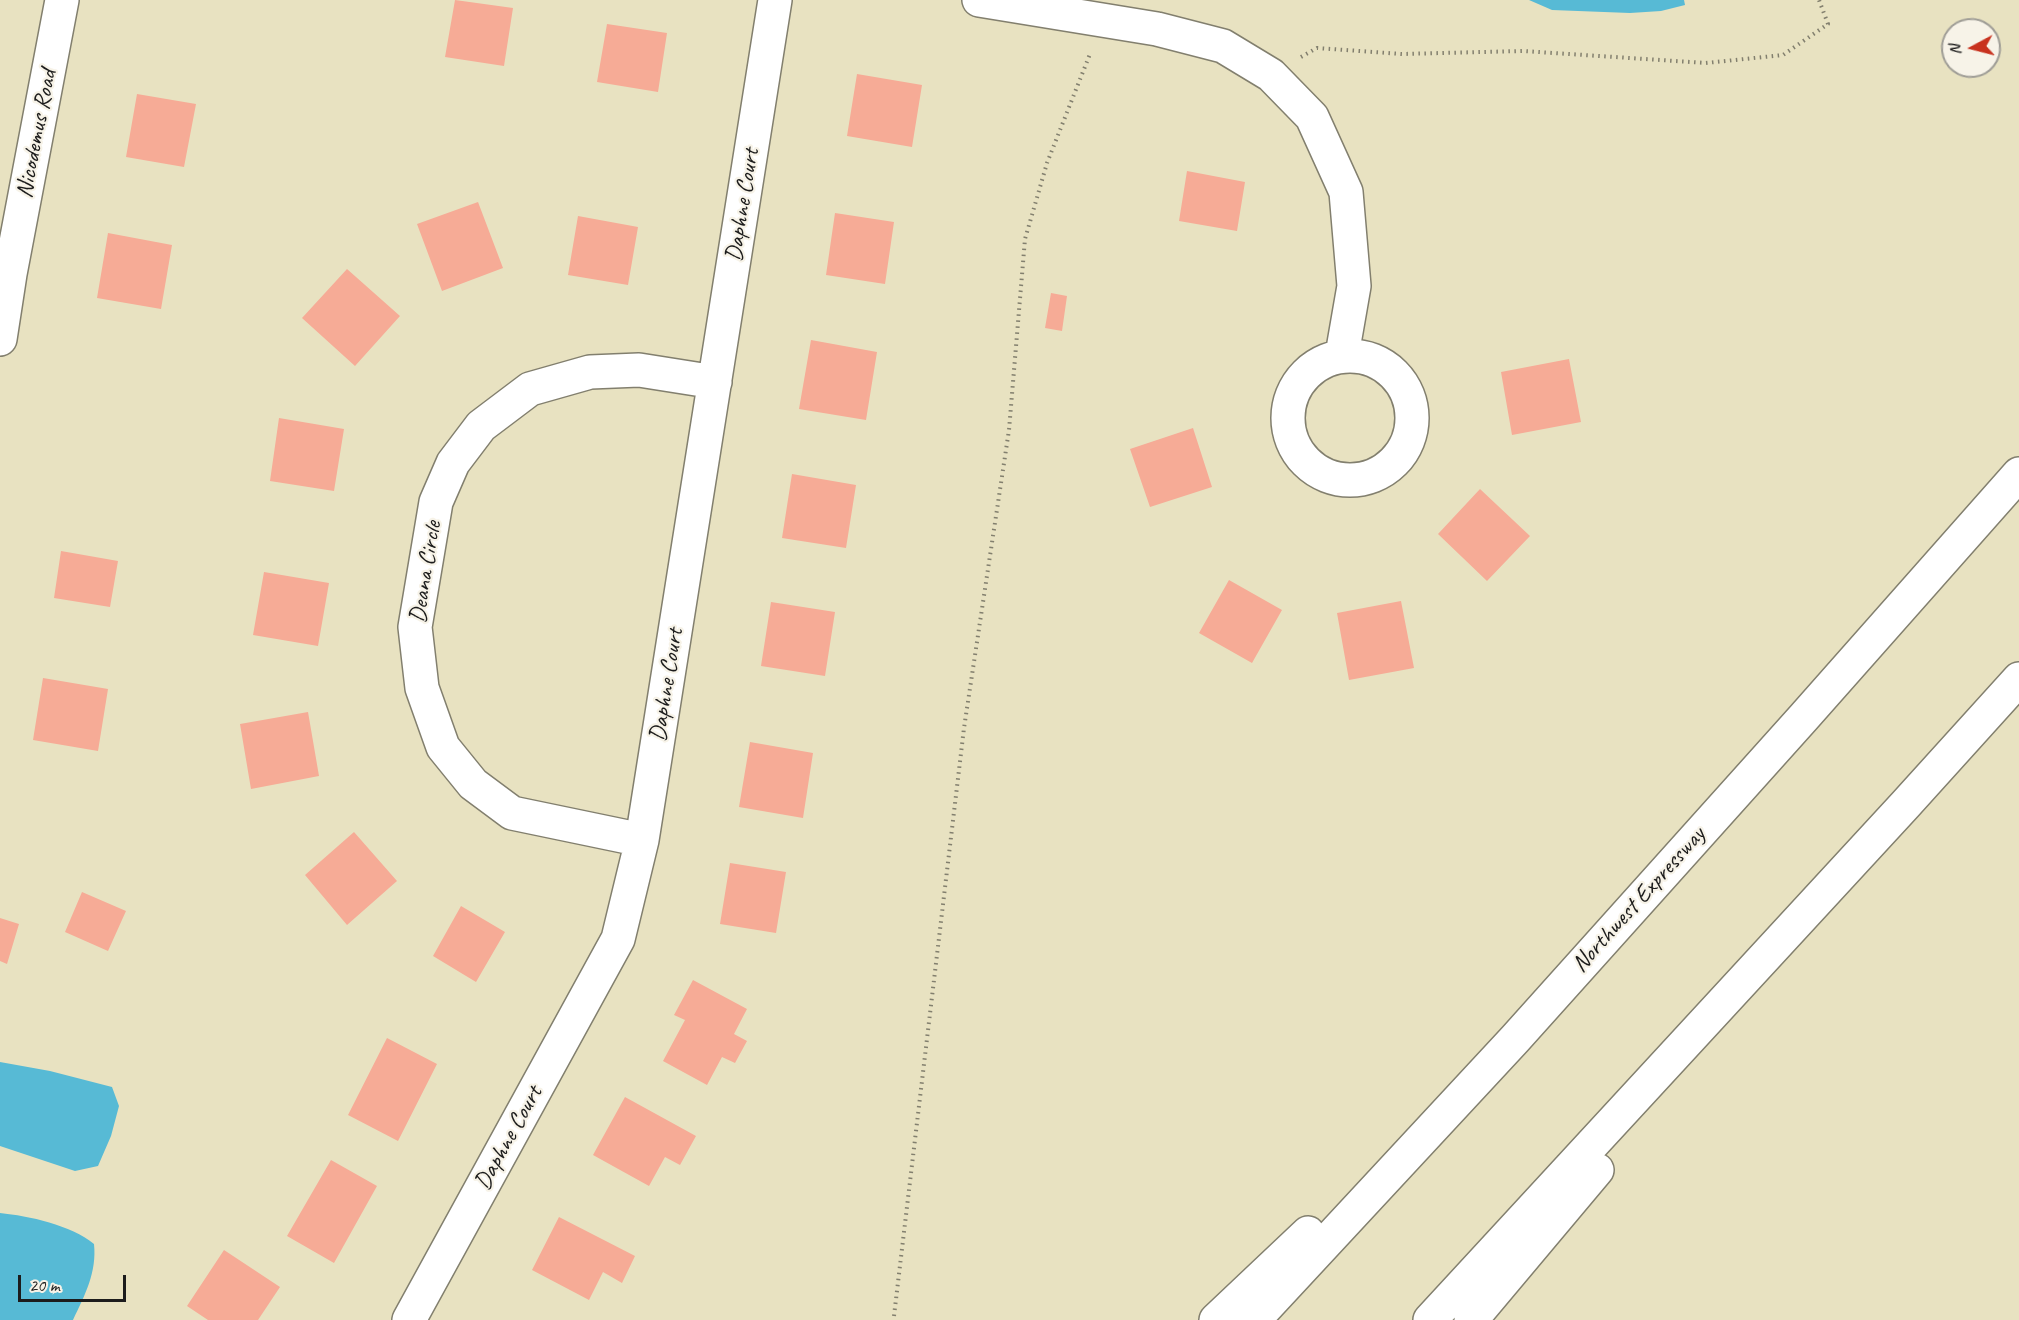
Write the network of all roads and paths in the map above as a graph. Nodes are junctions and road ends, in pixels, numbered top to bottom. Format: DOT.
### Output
graph roads {
  1 [pos="62,0"];
  2 [pos="775,0"];
  3 [pos="979,0"];
  4 [pos="1819,0"];
  5 [pos="1103,20"];
  6 [pos="1271,75"];
  7 [pos="0,339"];
  8 [pos="1342,355"];
  9 [pos="715,382"];
  10 [pos="2019,474"];
  11 [pos="2019,679"];
  12 [pos="1905,805"];
  13 [pos="642,840"];
  14 [pos="1515,1039"];
  15 [pos="894,1316"];
  16 [pos="409,1320"];
  17 [pos="1216,1320"];
  18 [pos="1254,1320"];
  19 [pos="1430,1320"];
  20 [pos="1471,1320"];
  1 -- 7 [label="main road, Nicodemus Road"];
  2 -- 9 [label="main road, Daphne Court"];
  3 -- 5 [label="main road"];
  4 -- 6 [label="path"];
  5 -- 6 [label="main road"];
  5 -- 15 [label="path"];
  6 -- 8 [label="main road"];
  9 -- 13 [label="main road, Daphne Court"];
  9 -- 13 [label="main road, Deana Circle"];
  10 -- 14 [label="main road, Northwest Expressway"];
  11 -- 12 [label="main road"];
  12 -- 19 [label="main road"];
  12 -- 20 [label="main road"];
  13 -- 16 [label="main road, Daphne Court"];
  14 -- 17 [label="main road"];
  14 -- 18 [label="main road, Northwest Expressway"];
}
